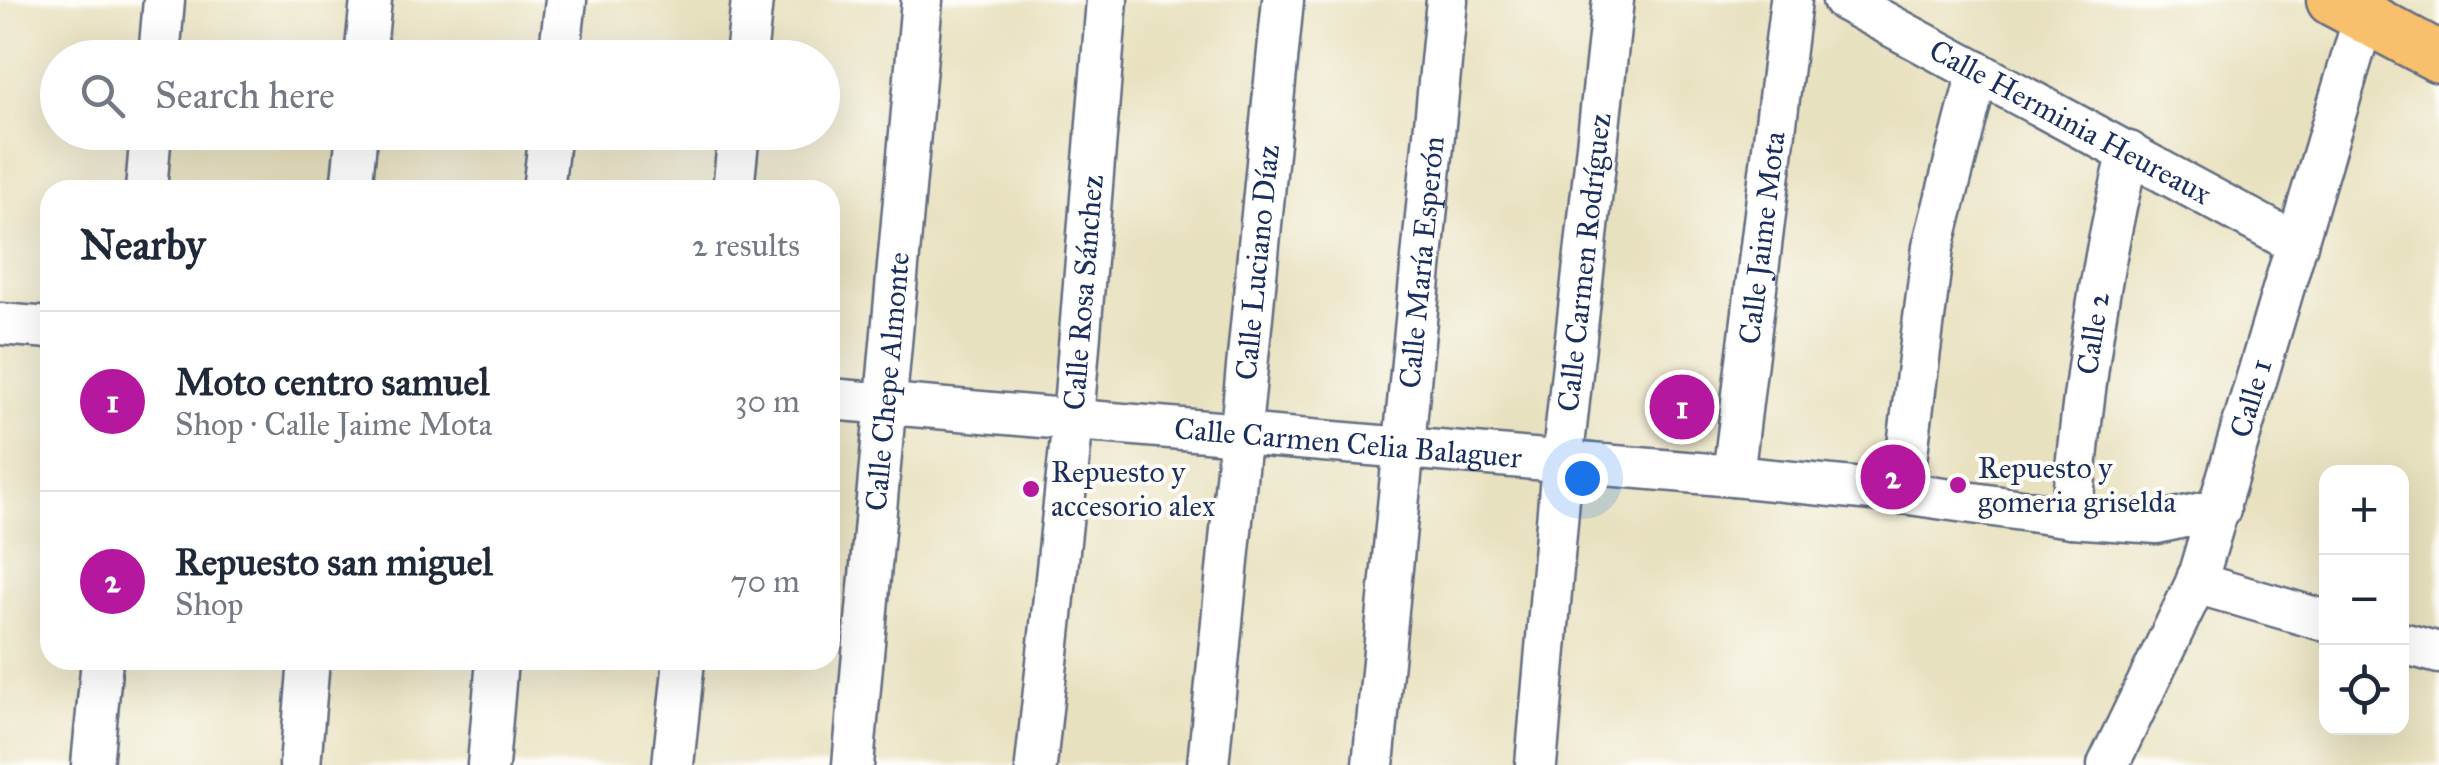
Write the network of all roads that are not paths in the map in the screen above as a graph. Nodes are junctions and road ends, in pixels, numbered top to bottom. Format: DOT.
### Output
graph roads {
  1 [pos="164,0"];
  2 [pos="371,0"];
  3 [pos="566,0"];
  4 [pos="752,0"];
  5 [pos="922,0"];
  6 [pos="1107,0"];
  7 [pos="1283,0"];
  8 [pos="1447,0"];
  9 [pos="1613,0"];
  10 [pos="1791,0"];
  11 [pos="1842,0"];
  12 [pos="2355,6"];
  13 [pos="161,40"];
  14 [pos="367,40"];
  15 [pos="561,40"];
  16 [pos="748,40"];
  17 [pos="2439,57"];
  18 [pos="1978,72"];
  19 [pos="149,150"];
  20 [pos="355,150"];
  21 [pos="548,150"];
  22 [pos="736,150"];
  23 [pos="2129,152"];
  24 [pos="147,180"];
  25 [pos="352,180"];
  26 [pos="544,180"];
  27 [pos="733,180"];
  28 [pos="2297,244"];
  29 [pos="0,324"];
  30 [pos="40,327"];
  31 [pos="840,399"];
  32 [pos="886,403"];
  33 [pos="1074,420"];
  34 [pos="1244,436"];
  35 [pos="1406,451"];
  36 [pos="1562,464"];
  37 [pos="1733,476"];
  38 [pos="1902,493"];
  39 [pos="2220,509"];
  40 [pos="2071,517"];
  41 [pos="2196,583"];
  42 [pos="2319,619"];
  43 [pos="2409,644"];
  44 [pos="2439,654"];
  45 [pos="101,670"];
  46 [pos="308,670"];
  47 [pos="496,670"];
  48 [pos="683,670"];
  49 [pos="92,765"];
  50 [pos="300,765"];
  51 [pos="488,765"];
  52 [pos="673,765"];
  53 [pos="853,765"];
  54 [pos="1036,765"];
  55 [pos="1208,765"];
  56 [pos="1374,765"];
  57 [pos="1536,765"];
  58 [pos="2108,765"];
  1 -- 13 [label="street"];
  2 -- 14 [label="street"];
  3 -- 15 [label="street"];
  4 -- 16 [label="street"];
  5 -- 32 [label="street, Calle Chepe Almonte"];
  6 -- 33 [label="street, Calle Rosa Sánchez"];
  7 -- 34 [label="street, Calle Luciano Díaz"];
  8 -- 35 [label="street, Calle María Esperón"];
  9 -- 36 [label="street, Calle Carmen Rodríguez"];
  10 -- 37 [label="street, Calle Jaime Mota"];
  11 -- 18 [label="street, Calle Herminia Heureaux"];
  12 -- 17 [label="main road"];
  12 -- 28 [label="street, Calle 1"];
  18 -- 23 [label="street, Calle Herminia Heureaux"];
  18 -- 38 [label="street"];
  19 -- 24 [label="street"];
  20 -- 25 [label="street"];
  21 -- 26 [label="street"];
  22 -- 27 [label="street"];
  23 -- 28 [label="street, Calle Herminia Heureaux"];
  23 -- 40 [label="street, Calle 2"];
  28 -- 39 [label="street, Calle 1"];
  29 -- 30 [label="street"];
  31 -- 32 [label="street, Calle Carmen Celia Balaguer"];
  32 -- 33 [label="street, Calle Carmen Celia Balaguer"];
  32 -- 53 [label="street, Calle Chepe Almonte"];
  33 -- 34 [label="street, Calle Carmen Celia Balaguer"];
  33 -- 54 [label="street, Calle Rosa Sánchez"];
  34 -- 35 [label="street, Calle Carmen Celia Balaguer"];
  34 -- 55 [label="street, Calle Luciano Díaz"];
  35 -- 36 [label="street, Calle Carmen Celia Balaguer"];
  35 -- 56 [label="street, Calle María Esperón"];
  36 -- 37 [label="street, Calle Carmen Celia Balaguer"];
  36 -- 57 [label="street, Calle Carmen Rodríguez"];
  37 -- 38 [label="street, Calle Carmen Celia Balaguer"];
  38 -- 40 [label="street, Calle Carmen Celia Balaguer"];
  39 -- 40 [label="street, Calle Carmen Celia Balaguer"];
  39 -- 41 [label="street, Calle 1"];
  41 -- 42 [label="street"];
  41 -- 58 [label="street, Calle 1"];
  43 -- 44 [label="street"];
  45 -- 49 [label="street"];
  46 -- 50 [label="street"];
  47 -- 51 [label="street"];
  48 -- 52 [label="street"];
}
